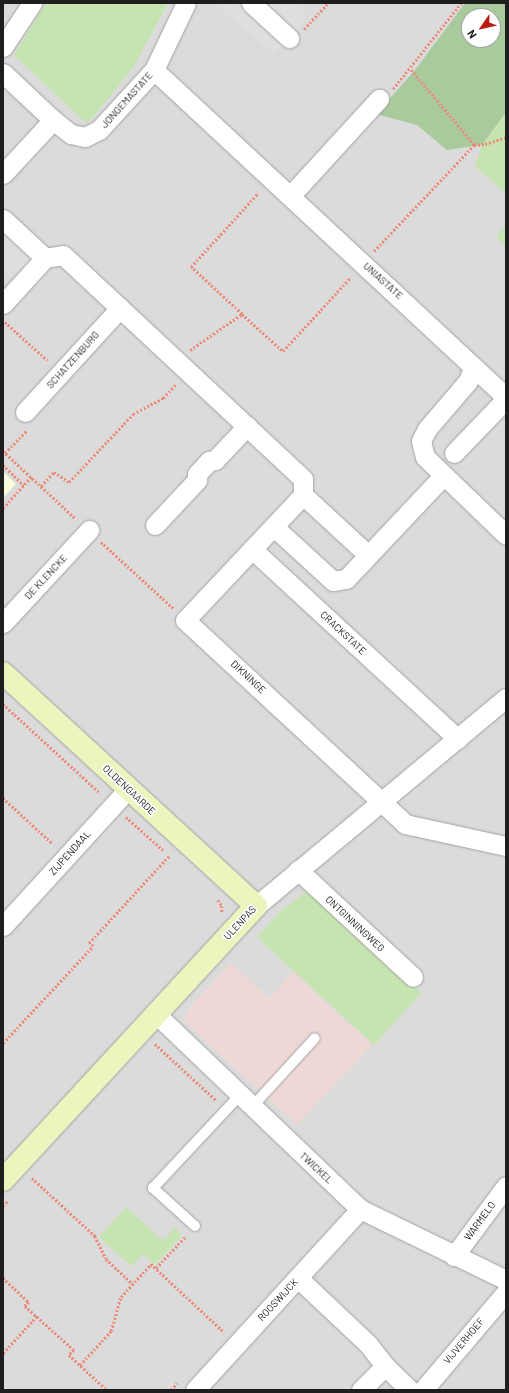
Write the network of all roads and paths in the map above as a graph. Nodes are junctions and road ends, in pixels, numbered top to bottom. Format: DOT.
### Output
graph roads {
  1 [pos="32,3"];
  2 [pos="186,3"];
  3 [pos="251,3"];
  4 [pos="328,3"];
  5 [pos="461,3"];
  6 [pos="289,38"];
  7 [pos="3,47"];
  8 [pos="410,69"];
  9 [pos="154,70"];
  10 [pos="3,73"];
  11 [pos="379,99"];
  12 [pos="53,120"];
  13 [pos="506,137"];
  14 [pos="474,145"];
  15 [pos="3,174"];
  16 [pos="271,179"];
  17 [pos="290,196"];
  18 [pos="3,219"];
  19 [pos="45,258"];
  20 [pos="363,263"];
  21 [pos="6,294"];
  22 [pos="120,308"];
  23 [pos="242,314"];
  24 [pos="3,320"];
  25 [pos="183,366"];
  26 [pos="473,368"];
  27 [pos="61,373"];
  28 [pos="506,398"];
  29 [pos="26,412"];
  30 [pos="247,426"];
  31 [pos="5,453"];
  32 [pos="454,453"];
  33 [pos="3,465"];
  34 [pos="443,476"];
  35 [pos="31,477"];
  36 [pos="24,485"];
  37 [pos="41,486"];
  38 [pos="303,496"];
  39 [pos="3,508"];
  40 [pos="155,525"];
  41 [pos="274,526"];
  42 [pos="88,530"];
  43 [pos="506,535"];
  44 [pos="252,549"];
  45 [pos="367,554"];
  46 [pos="3,622"];
  47 [pos="3,673"];
  48 [pos="506,698"];
  49 [pos="3,704"];
  50 [pos="458,739"];
  51 [pos="128,789"];
  52 [pos="3,798"];
  53 [pos="382,801"];
  54 [pos="113,805"];
  55 [pos="506,846"];
  56 [pos="169,856"];
  57 [pos="66,857"];
  58 [pos="175,861"];
  59 [pos="298,870"];
  60 [pos="212,895"];
  61 [pos="256,906"];
  62 [pos="220,916"];
  63 [pos="6,917"];
  64 [pos="413,977"];
  65 [pos="163,1020"];
  66 [pos="315,1038"];
  67 [pos="3,1043"];
  68 [pos="154,1043"];
  69 [pos="148,1049"];
  70 [pos="246,1101"];
  71 [pos="226,1109"];
  72 [pos="35,1170"];
  73 [pos="30,1176"];
  74 [pos="25,1181"];
  75 [pos="506,1186"];
  76 [pos="8,1188"];
  77 [pos="3,1206"];
  78 [pos="360,1209"];
  79 [pos="195,1226"];
  80 [pos="454,1256"];
  81 [pos="156,1268"];
  82 [pos="3,1278"];
  83 [pos="298,1278"];
  84 [pos="506,1280"];
  85 [pos="133,1284"];
  86 [pos="506,1292"];
  87 [pos="36,1316"];
  88 [pos="231,1328"];
  89 [pos="226,1334"];
  90 [pos="220,1339"];
  91 [pos="3,1354"];
  92 [pos="80,1365"];
  93 [pos="385,1366"];
  94 [pos="188,1384"];
  95 [pos="107,1390"];
  96 [pos="171,1390"];
  97 [pos="361,1390"];
  98 [pos="410,1390"];
  99 [pos="423,1390"];
  1 -- 7 [label="street"];
  2 -- 9 [label="street, JONGEMASTATE"];
  3 -- 6 [label="street"];
  4 -- 6 [label="path"];
  5 -- 8 [label="path"];
  8 -- 11 [label="path"];
  8 -- 14 [label="path"];
  9 -- 12 [label="street, JONGEMASTATE"];
  9 -- 16 [label="street, UNIASTATE"];
  10 -- 12 [label="street, JONGEMASTATE"];
  11 -- 17 [label="street"];
  12 -- 15 [label="street"];
  13 -- 14 [label="path"];
  14 -- 20 [label="path"];
  16 -- 17 [label="street, UNIASTATE"];
  16 -- 23 [label="path"];
  17 -- 20 [label="street, UNIASTATE"];
  18 -- 19 [label="street"];
  19 -- 21 [label="street"];
  19 -- 22 [label="street"];
  20 -- 23 [label="path"];
  20 -- 26 [label="street, UNIASTATE"];
  22 -- 25 [label="street"];
  22 -- 27 [label="street, SCHATZENBURG"];
  23 -- 25 [label="path"];
  24 -- 27 [label="path"];
  25 -- 30 [label="street"];
  25 -- 37 [label="path"];
  26 -- 28 [label="street, UNIASTATE"];
  26 -- 34 [label="street"];
  27 -- 29 [label="street, SCHATZENBURG"];
  28 -- 32 [label="street, UNIASTATE"];
  29 -- 31 [label="path"];
  30 -- 38 [label="street"];
  30 -- 40 [label="street"];
  33 -- 36 [label="path"];
  34 -- 43 [label="street"];
  34 -- 45 [label="street"];
  35 -- 36 [label="path"];
  36 -- 39 [label="path"];
  38 -- 41 [label="street"];
  38 -- 45 [label="street"];
  41 -- 44 [label="street"];
  41 -- 45 [label="street"];
  42 -- 46 [label="street, DE KLENCKE"];
  44 -- 50 [label="street, CRACKSTATE"];
  44 -- 53 [label="street, DIKNINGE"];
  47 -- 51 [label="street, OLDENGAARDE"];
  48 -- 50 [label="street, ULENPAS"];
  49 -- 54 [label="path"];
  50 -- 53 [label="street, ULENPAS"];
  51 -- 54 [label="street, ZIJPENDAAL"];
  51 -- 61 [label="street, OLDENGAARDE"];
  52 -- 57 [label="path"];
  53 -- 55 [label="street"];
  53 -- 59 [label="street, ULENPAS"];
  54 -- 56 [label="path"];
  54 -- 57 [label="street, ZIJPENDAAL"];
  56 -- 58 [label="path"];
  56 -- 67 [label="path"];
  57 -- 63 [label="street, ZIJPENDAAL"];
  59 -- 61 [label="street, ULENPAS"];
  59 -- 64 [label="street, ONTGINNINGWEG"];
  60 -- 62 [label="path"];
  61 -- 65 [label="street, ULENPAS"];
  65 -- 68 [label="path"];
  65 -- 70 [label="street, TWICKEL"];
  65 -- 76 [label="street, ULENPAS"];
  66 -- 70 [label="lane"];
  68 -- 69 [label="path"];
  68 -- 71 [label="path"];
  70 -- 71 [label="lane"];
  70 -- 78 [label="street, TWICKEL"];
  71 -- 79 [label="lane"];
  72 -- 73 [label="path"];
  73 -- 74 [label="path"];
  73 -- 85 [label="path"];
  75 -- 80 [label="street, WARMELO"];
  76 -- 77 [label="path"];
  78 -- 80 [label="street, TWICKEL"];
  78 -- 83 [label="street, ROOSWIJCK"];
  79 -- 81 [label="path"];
  80 -- 84 [label="street, TWICKEL"];
  81 -- 85 [label="path"];
  81 -- 89 [label="path"];
  82 -- 87 [label="path"];
  83 -- 93 [label="street"];
  83 -- 94 [label="street, ROOSWIJCK"];
  85 -- 92 [label="path"];
  86 -- 99 [label="street, VIJVERHOEF"];
  87 -- 91 [label="path"];
  87 -- 92 [label="path"];
  88 -- 89 [label="path"];
  89 -- 90 [label="path"];
  92 -- 95 [label="path"];
  93 -- 97 [label="street"];
  93 -- 98 [label="street"];
  94 -- 96 [label="path"];
}
